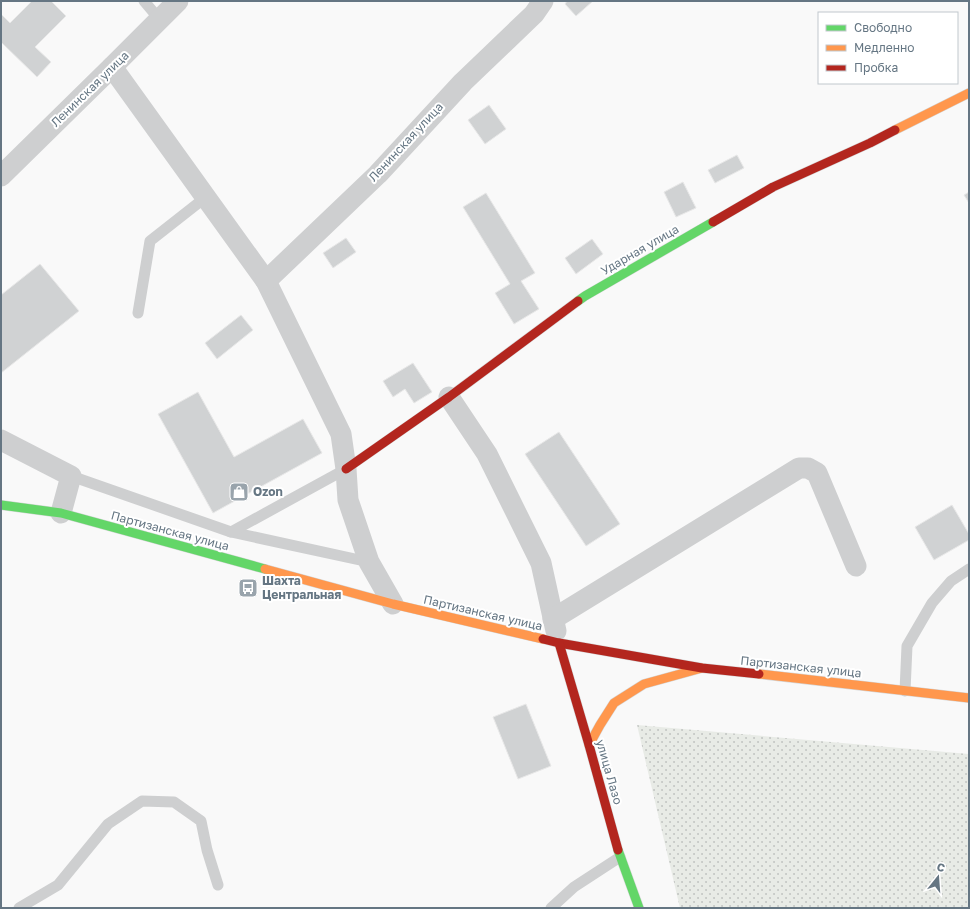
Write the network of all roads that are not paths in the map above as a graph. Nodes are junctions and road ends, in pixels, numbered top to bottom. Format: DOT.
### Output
graph roads {
  1 [pos="144,1"];
  2 [pos="178,1"];
  3 [pos="543,1"];
  4 [pos="160,20"];
  5 [pos="112,67"];
  6 [pos="969,93"];
  7 [pos="1,176"];
  8 [pos="206,197"];
  9 [pos="266,281"];
  10 [pos="138,313"];
  11 [pos="449,397"];
  12 [pos="1,440"];
  13 [pos="346,469"];
  14 [pos="71,476"];
  15 [pos="1,505"];
  16 [pos="61,513"];
  17 [pos="231,532"];
  18 [pos="369,562"];
  19 [pos="856,566"];
  20 [pos="969,569"];
  21 [pos="393,604"];
  22 [pos="553,619"];
  23 [pos="559,642"];
  24 [pos="702,668"];
  25 [pos="905,691"];
  26 [pos="969,698"];
  27 [pos="589,745"];
  28 [pos="620,857"];
  29 [pos="218,885"];
  30 [pos="19,908"];
  31 [pos="551,908"];
  32 [pos="639,908"];
  1 -- 4 [label="lane"];
  2 -- 4 [label="street, Ленинская улица"];
  3 -- 9 [label="street, Ленинская улица"];
  4 -- 5 [label="street, Ленинская улица"];
  5 -- 7 [label="street, Ленинская улица"];
  5 -- 8 [label="street"];
  6 -- 11 [label="street, Ударная улица"];
  8 -- 9 [label="street"];
  8 -- 10 [label="lane"];
  9 -- 13 [label="street"];
  11 -- 13 [label="street, Ударная улица"];
  11 -- 22 [label="street"];
  12 -- 14 [label="street"];
  13 -- 17 [label="lane"];
  13 -- 18 [label="street"];
  14 -- 16 [label="street"];
  14 -- 17 [label="lane"];
  15 -- 16 [label="street, Партизанская улица"];
  16 -- 21 [label="street, Партизанская улица"];
  17 -- 18 [label="lane"];
  18 -- 21 [label="street"];
  19 -- 22 [label="street"];
  20 -- 25 [label="lane"];
  21 -- 23 [label="street, Партизанская улица"];
  22 -- 23 [label="street"];
  23 -- 24 [label="street, Партизанская улица"];
  23 -- 27 [label="street, улица Лазо"];
  24 -- 25 [label="street, Партизанская улица"];
  24 -- 27 [label="street"];
  25 -- 26 [label="street, Партизанская улица"];
  27 -- 28 [label="street, улица Лазо"];
  28 -- 31 [label="lane"];
  28 -- 32 [label="street, улица Лазо"];
  29 -- 30 [label="lane"];
}
